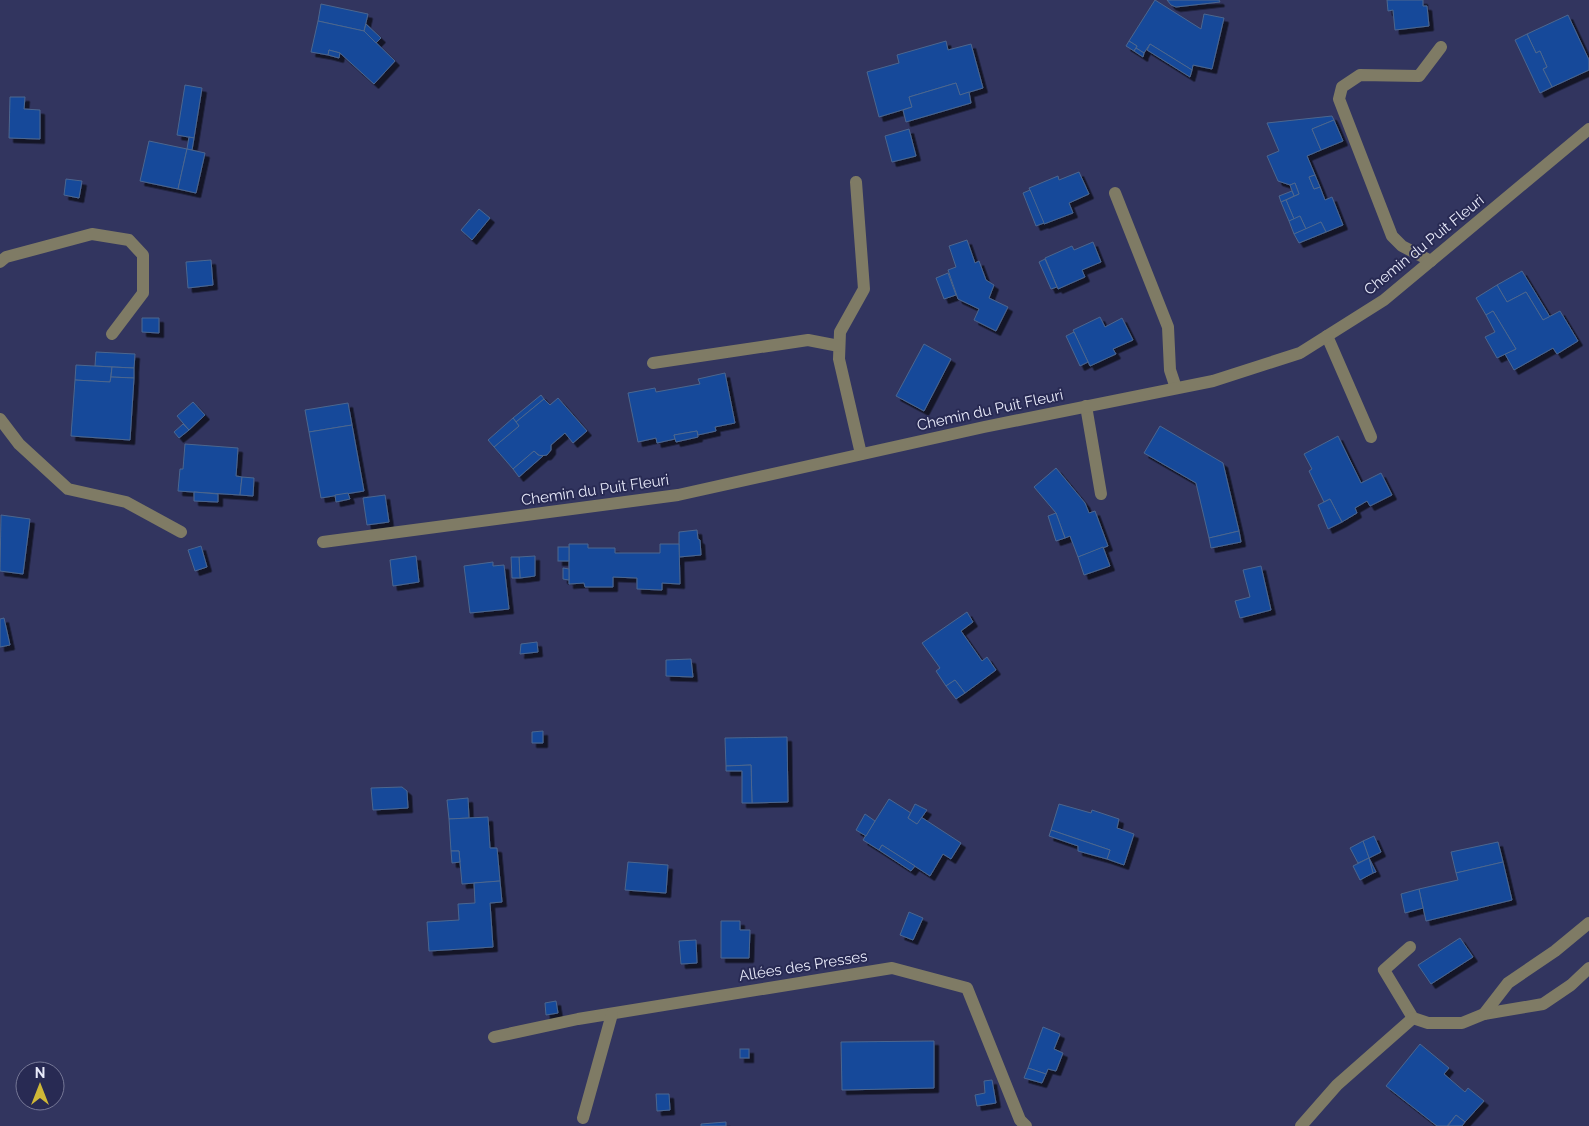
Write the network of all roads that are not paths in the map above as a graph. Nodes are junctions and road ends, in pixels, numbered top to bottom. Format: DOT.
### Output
graph roads {
  1 [pos="1441,47"];
  2 [pos="1589,129"];
  3 [pos="856,182"];
  4 [pos="1115,194"];
  5 [pos="1431,261"];
  6 [pos="0,262"];
  7 [pos="112,334"];
  8 [pos="1327,336"];
  9 [pos="839,346"];
  10 [pos="653,363"];
  11 [pos="1176,388"];
  12 [pos="1086,406"];
  13 [pos="0,419"];
  14 [pos="1371,437"];
  15 [pos="861,454"];
  16 [pos="1101,494"];
  17 [pos="180,532"];
  18 [pos="323,542"];
  19 [pos="1589,922"];
  20 [pos="1410,947"];
  21 [pos="1589,968"];
  22 [pos="612,1014"];
  23 [pos="1484,1014"];
  24 [pos="1413,1018"];
  25 [pos="494,1037"];
  26 [pos="584,1118"];
  27 [pos="1026,1126"];
  28 [pos="1301,1126"];
  1 -- 5 [label="street"];
  2 -- 5 [label="street, Chemin du Puit Fleuri"];
  3 -- 9 [label="street"];
  4 -- 11 [label="street"];
  5 -- 8 [label="street, Chemin du Puit Fleuri"];
  6 -- 7 [label="street"];
  8 -- 11 [label="street, Chemin du Puit Fleuri"];
  8 -- 14 [label="street"];
  9 -- 10 [label="street"];
  9 -- 15 [label="street"];
  11 -- 12 [label="street, Chemin du Puit Fleuri"];
  12 -- 15 [label="street, Chemin du Puit Fleuri"];
  12 -- 16 [label="street"];
  13 -- 17 [label="street"];
  15 -- 18 [label="street, Chemin du Puit Fleuri"];
  19 -- 23 [label="street"];
  20 -- 24 [label="street"];
  21 -- 23 [label="street"];
  22 -- 25 [label="street, Allées des Presses"];
  22 -- 26 [label="street"];
  22 -- 27 [label="street, Allées des Presses"];
  23 -- 24 [label="street"];
  24 -- 28 [label="street"];
}
